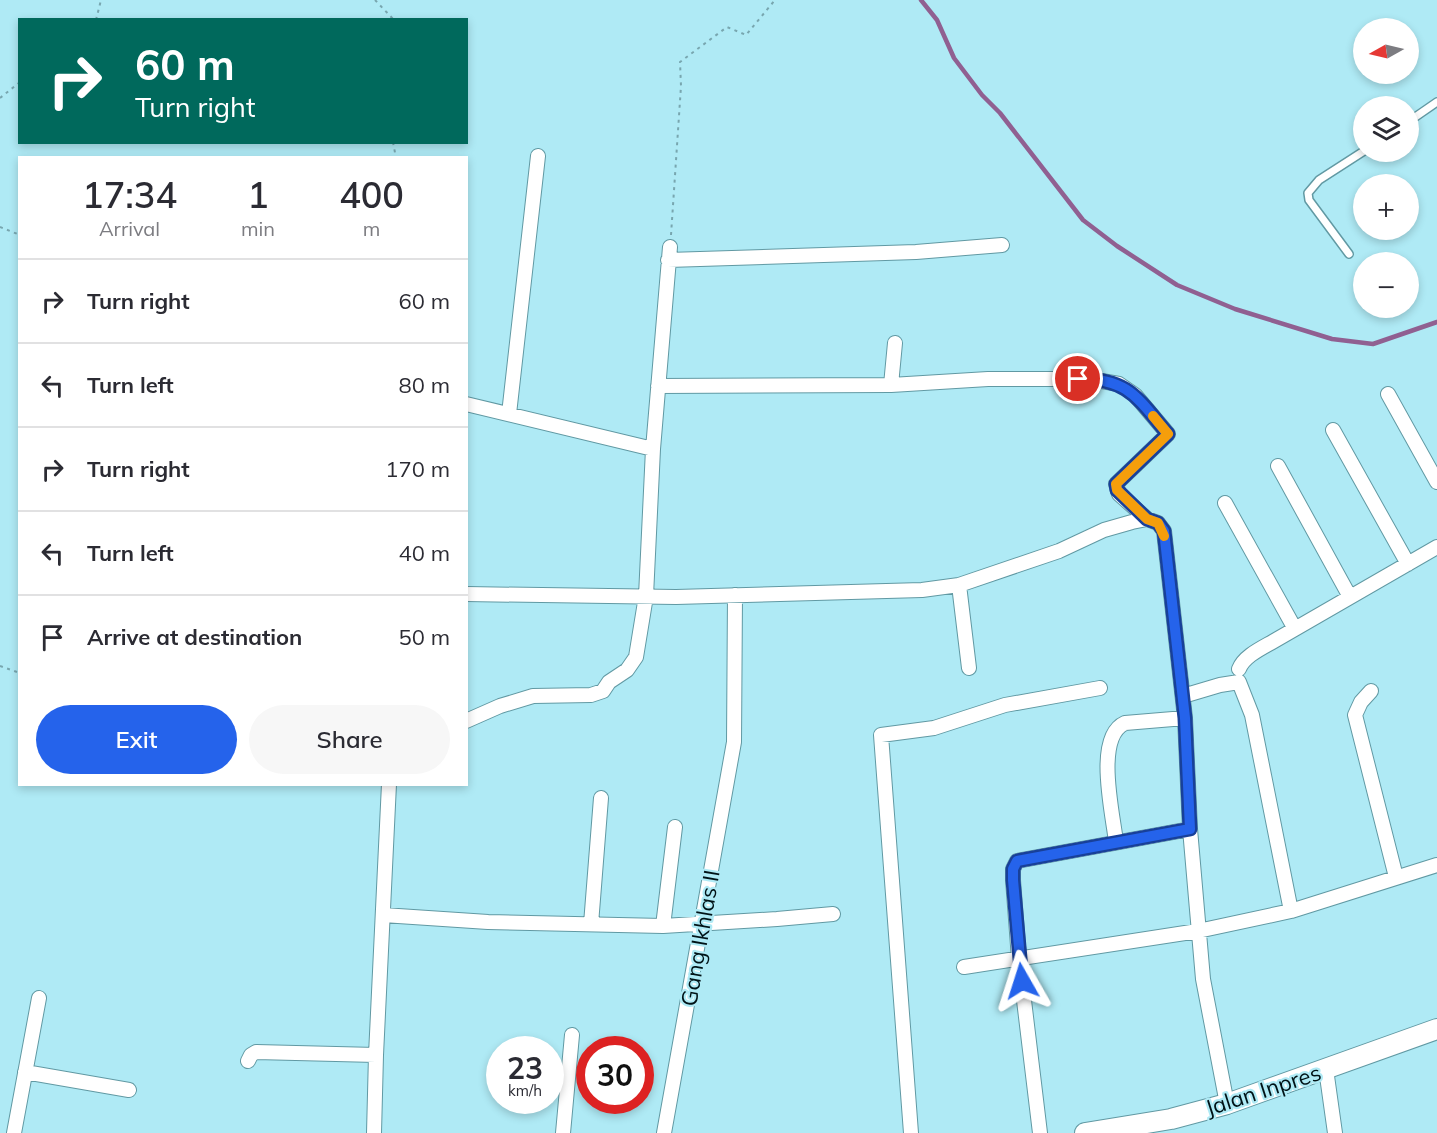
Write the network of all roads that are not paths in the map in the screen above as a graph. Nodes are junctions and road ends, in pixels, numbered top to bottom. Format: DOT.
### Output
graph roads {
  1 [pos="1437,102"];
  2 [pos="1419,114"];
  3 [pos="538,156"];
  4 [pos="1353,158"];
  5 [pos="1002,245"];
  6 [pos="1349,254"];
  7 [pos="895,343"];
  8 [pos="891,384"];
  9 [pos="658,386"];
  10 [pos="1388,394"];
  11 [pos="468,404"];
  12 [pos="508,414"];
  13 [pos="1333,430"];
  14 [pos="653,449"];
  15 [pos="1278,466"];
  16 [pos="1437,482"];
  17 [pos="1225,502"];
  18 [pos="1147,519"];
  19 [pos="1437,547"];
  20 [pos="1408,564"];
  21 [pos="959,585"];
  22 [pos="468,594"];
  23 [pos="735,595"];
  24 [pos="646,596"];
  25 [pos="1350,597"];
  26 [pos="1296,629"];
  27 [pos="969,668"];
  28 [pos="1239,669"];
  29 [pos="1100,688"];
  30 [pos="1371,691"];
  31 [pos="1183,696"];
  32 [pos="1185,718"];
  33 [pos="468,720"];
  34 [pos="389,786"];
  35 [pos="601,798"];
  36 [pos="675,827"];
  37 [pos="1190,829"];
  38 [pos="1116,842"];
  39 [pos="1437,865"];
  40 [pos="1396,877"];
  41 [pos="1291,911"];
  42 [pos="833,914"];
  43 [pos="383,915"];
  44 [pos="703,923"];
  45 [pos="591,924"];
  46 [pos="663,926"];
  47 [pos="1198,932"];
  48 [pos="1019,959"];
  49 [pos="964,967"];
  50 [pos="39,998"];
  51 [pos="1437,1029"];
  52 [pos="572,1035"];
  53 [pos="376,1055"];
  54 [pos="248,1060"];
  55 [pos="1326,1069"];
  56 [pos="25,1072"];
  57 [pos="129,1090"];
  58 [pos="1227,1104"];
  59 [pos="14,1133"];
  60 [pos="374,1133"];
  61 [pos="563,1133"];
  62 [pos="664,1133"];
  63 [pos="911,1133"];
  64 [pos="1040,1133"];
  65 [pos="1085,1133"];
  66 [pos="1335,1133"];
  1 -- 2 [label="lane"];
  3 -- 12 [label="street"];
  4 -- 6 [label="lane"];
  5 -- 9 [label="street"];
  7 -- 8 [label="street"];
  8 -- 9 [label="street"];
  8 -- 18 [label="street"];
  9 -- 14 [label="street"];
  10 -- 16 [label="street"];
  11 -- 12 [label="street"];
  12 -- 14 [label="street"];
  13 -- 20 [label="street"];
  14 -- 24 [label="street"];
  15 -- 25 [label="street"];
  17 -- 26 [label="street"];
  18 -- 21 [label="street"];
  18 -- 31 [label="street"];
  19 -- 20 [label="street"];
  20 -- 25 [label="street"];
  21 -- 23 [label="street"];
  21 -- 27 [label="street"];
  22 -- 24 [label="street"];
  23 -- 24 [label="street"];
  23 -- 44 [label="street, Gang Ikhlas II"];
  24 -- 33 [label="street"];
  25 -- 26 [label="street"];
  26 -- 28 [label="street"];
  29 -- 63 [label="street"];
  30 -- 40 [label="street"];
  31 -- 32 [label="street"];
  31 -- 41 [label="street"];
  32 -- 37 [label="street"];
  32 -- 38 [label="street"];
  34 -- 43 [label="street"];
  35 -- 45 [label="street"];
  36 -- 46 [label="street"];
  37 -- 38 [label="street"];
  37 -- 47 [label="street"];
  38 -- 48 [label="street"];
  39 -- 40 [label="street"];
  40 -- 41 [label="street"];
  41 -- 47 [label="street"];
  42 -- 44 [label="street"];
  43 -- 45 [label="street"];
  43 -- 53 [label="street"];
  44 -- 46 [label="street"];
  44 -- 62 [label="street, Gang Ikhlas II"];
  45 -- 46 [label="street"];
  47 -- 48 [label="street"];
  47 -- 58 [label="street"];
  48 -- 49 [label="street"];
  48 -- 64 [label="street"];
  50 -- 56 [label="street"];
  51 -- 55 [label="main road, Jalan Inpres"];
  52 -- 61 [label="street"];
  53 -- 54 [label="street"];
  53 -- 60 [label="street"];
  55 -- 58 [label="main road, Jalan Inpres"];
  55 -- 66 [label="street"];
  56 -- 57 [label="street"];
  56 -- 59 [label="street"];
  58 -- 65 [label="main road, Jalan Inpres"];
}
